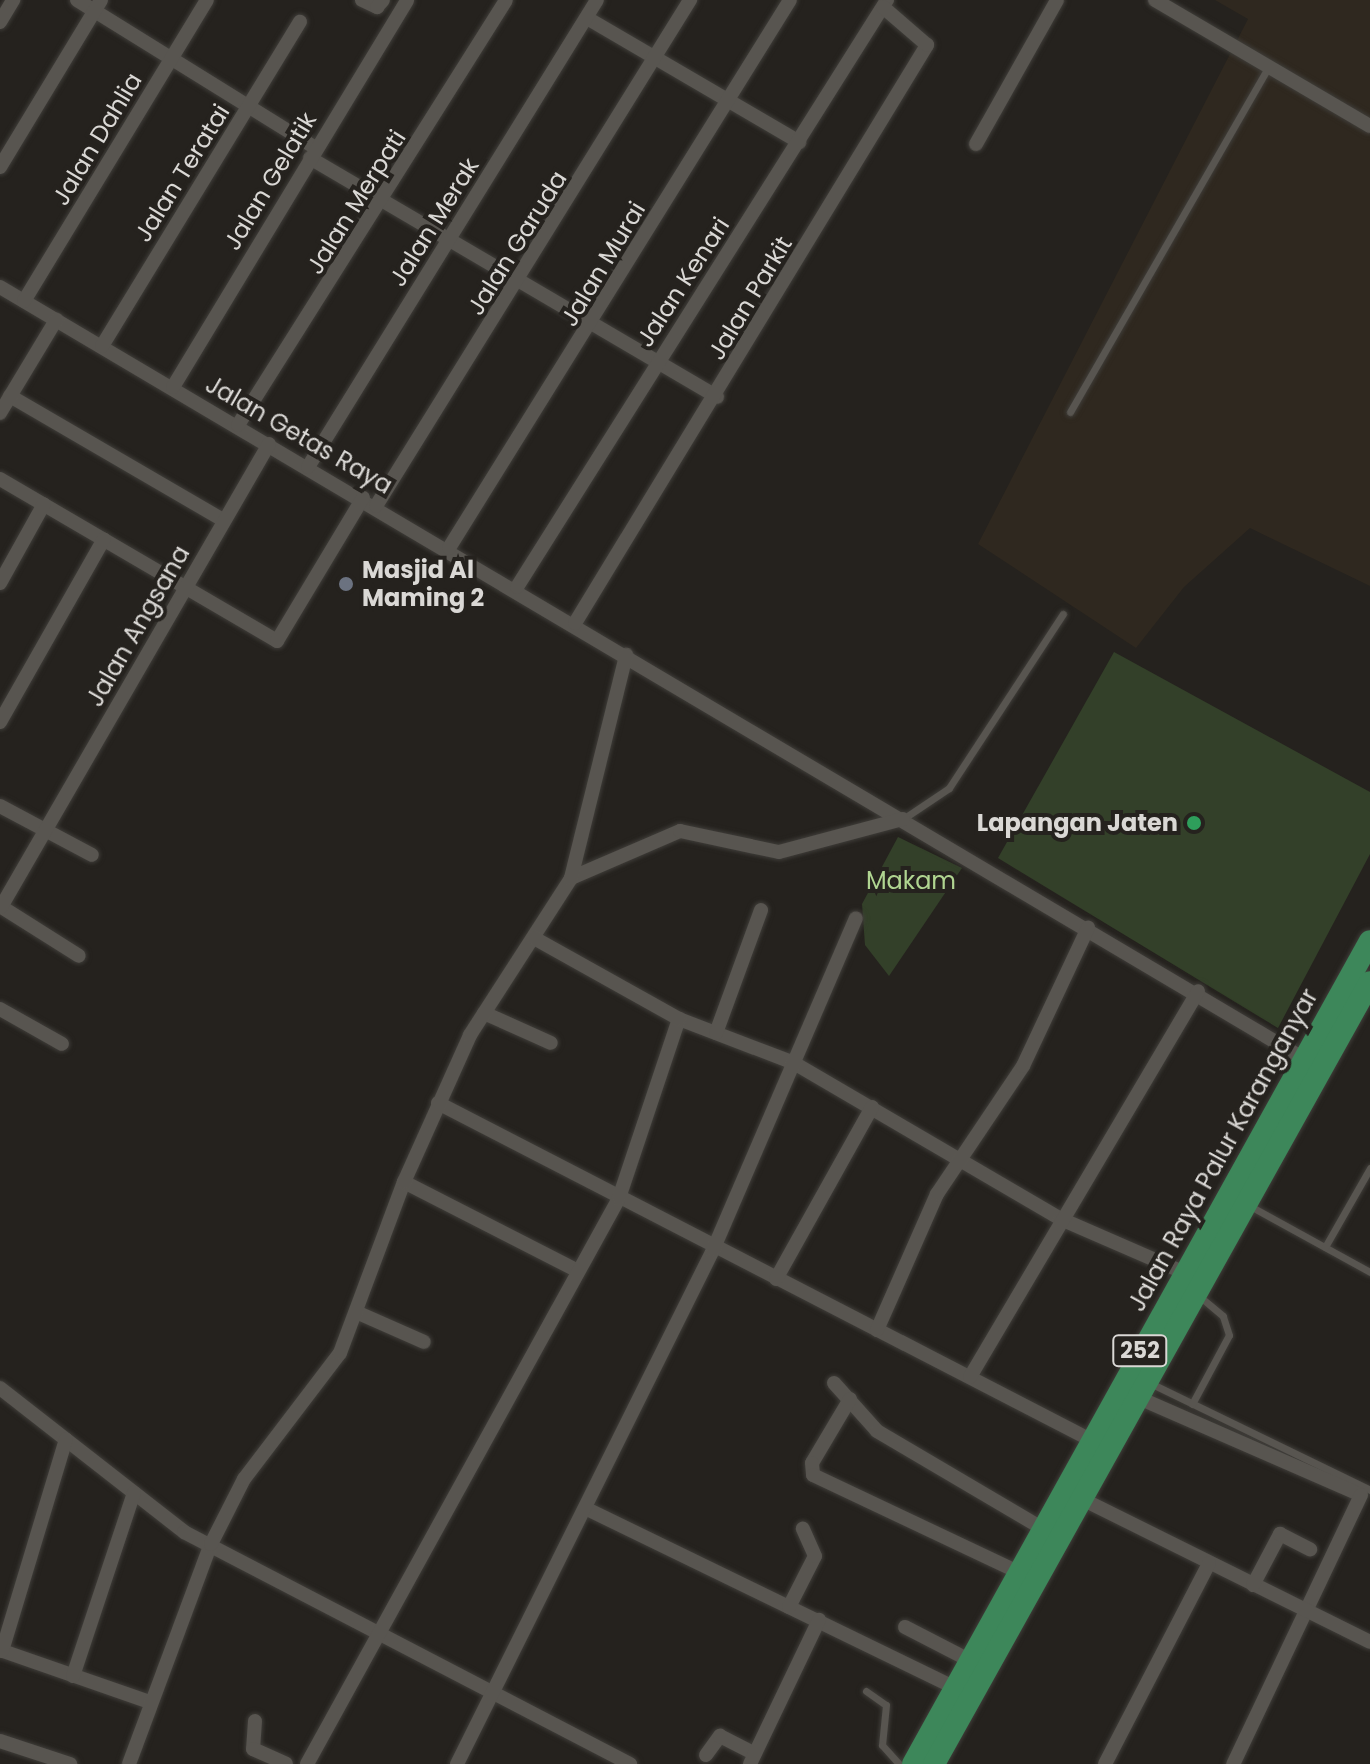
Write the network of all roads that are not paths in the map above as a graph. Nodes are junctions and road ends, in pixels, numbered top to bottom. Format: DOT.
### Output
graph roads {
  1 [pos="13,0"];
  2 [pos="77,0"];
  3 [pos="207,0"];
  4 [pos="362,0"];
  5 [pos="383,0"];
  6 [pos="407,0"];
  7 [pos="506,0"];
  8 [pos="597,0"];
  9 [pos="690,0"];
  10 [pos="790,0"];
  11 [pos="1057,0"];
  12 [pos="1155,0"];
  13 [pos="885,3"];
  14 [pos="98,5"];
  15 [pos="587,18"];
  16 [pos="0,22"];
  17 [pos="300,22"];
  18 [pos="172,57"];
  19 [pos="656,57"];
  20 [pos="1269,65"];
  21 [pos="727,100"];
  22 [pos="250,105"];
  23 [pos="1370,126"];
  24 [pos="799,142"];
  25 [pos="976,144"];
  26 [pos="313,153"];
  27 [pos="0,167"];
  28 [pos="383,202"];
  29 [pos="449,242"];
  30 [pos="519,283"];
  31 [pos="0,287"];
  32 [pos="24,301"];
  33 [pos="56,320"];
  34 [pos="594,324"];
  35 [pos="102,346"];
  36 [pos="658,362"];
  37 [pos="173,387"];
  38 [pos="10,396"];
  39 [pos="717,397"];
  40 [pos="1070,412"];
  41 [pos="0,413"];
  42 [pos="238,425"];
  43 [pos="269,444"];
  44 [pos="308,467"];
  45 [pos="0,479"];
  46 [pos="363,498"];
  47 [pos="44,504"];
  48 [pos="376,506"];
  49 [pos="223,520"];
  50 [pos="104,539"];
  51 [pos="449,548"];
  52 [pos="0,583"];
  53 [pos="517,587"];
  54 [pos="185,588"];
  55 [pos="1063,614"];
  56 [pos="575,623"];
  57 [pos="626,655"];
  58 [pos="0,722"];
  59 [pos="0,806"];
  60 [pos="903,819"];
  61 [pos="46,829"];
  62 [pos="92,855"];
  63 [pos="571,878"];
  64 [pos="0,906"];
  65 [pos="761,910"];
  66 [pos="856,918"];
  67 [pos="1088,928"];
  68 [pos="534,938"];
  69 [pos="1370,941"];
  70 [pos="79,956"];
  71 [pos="1370,982"];
  72 [pos="1198,991"];
  73 [pos="484,1013"];
  74 [pos="2,1015"];
  75 [pos="679,1019"];
  76 [pos="716,1033"];
  77 [pos="551,1043"];
  78 [pos="62,1044"];
  79 [pos="794,1063"];
  80 [pos="1312,1064"];
  81 [pos="438,1103"];
  82 [pos="872,1107"];
  83 [pos="959,1158"];
  84 [pos="1370,1168"];
  85 [pos="404,1182"];
  86 [pos="1227,1194"];
  87 [pos="619,1198"];
  88 [pos="1257,1210"];
  89 [pos="1061,1219"];
  90 [pos="1325,1247"];
  91 [pos="713,1250"];
  92 [pos="578,1271"];
  93 [pos="1183,1272"];
  94 [pos="1370,1272"];
  95 [pos="776,1279"];
  96 [pos="1198,1295"];
  97 [pos="356,1312"];
  98 [pos="877,1330"];
  99 [pos="424,1342"];
  100 [pos="970,1377"];
  101 [pos="834,1383"];
  102 [pos="0,1388"];
  103 [pos="1144,1390"];
  104 [pos="850,1399"];
  105 [pos="1192,1404"];
  106 [pos="66,1439"];
  107 [pos="1091,1440"];
  108 [pos="1112,1450"];
  109 [pos="1063,1490"];
  110 [pos="1370,1490"];
  111 [pos="134,1493"];
  112 [pos="1094,1504"];
  113 [pos="587,1509"];
  114 [pos="803,1529"];
  115 [pos="1051,1534"];
  116 [pos="211,1544"];
  117 [pos="1310,1549"];
  118 [pos="1209,1563"];
  119 [pos="1028,1577"];
  120 [pos="1253,1585"];
  121 [pos="789,1607"];
  122 [pos="1308,1613"];
  123 [pos="819,1620"];
  124 [pos="905,1627"];
  125 [pos="377,1630"];
  126 [pos="1370,1642"];
  127 [pos="1,1651"];
  128 [pos="969,1660"];
  129 [pos="73,1676"];
  130 [pos="954,1687"];
  131 [pos="494,1688"];
  132 [pos="866,1691"];
  133 [pos="149,1702"];
  134 [pos="255,1721"];
  135 [pos="0,1741"];
  136 [pos="889,1754"];
  137 [pos="706,1755"];
  138 [pos="752,1759"];
  139 [pos="624,1763"];
  140 [pos="70,1764"];
  141 [pos="129,1764"];
  142 [pos="286,1764"];
  143 [pos="307,1764"];
  144 [pos="457,1764"];
  145 [pos="883,1764"];
  146 [pos="899,1764"];
  147 [pos="913,1764"];
  148 [pos="934,1764"];
  149 [pos="1105,1764"];
  150 [pos="1233,1764"];
  1 -- 16 [label="street"];
  2 -- 14 [label="street"];
  3 -- 18 [label="street, Jalan Dahlia"];
  4 -- 5 [label="street"];
  6 -- 26 [label="street, Jalan Gelatik"];
  7 -- 28 [label="street, Jalan Merpati"];
  8 -- 15 [label="street, Jalan Merak"];
  9 -- 19 [label="street, Jalan Garuda"];
  10 -- 21 [label="street, Jalan Murai"];
  11 -- 25 [label="street"];
  12 -- 20 [label="street"];
  13 -- 24 [label="street, Jalan Kenari"];
  13 -- 39 [label="street, Jalan Parkit"];
  14 -- 18 [label="street"];
  14 -- 27 [label="street"];
  15 -- 19 [label="street"];
  15 -- 29 [label="street, Jalan Merak"];
  17 -- 22 [label="street, Jalan Teratai"];
  18 -- 22 [label="street"];
  18 -- 32 [label="street, Jalan Dahlia"];
  19 -- 21 [label="street"];
  19 -- 30 [label="street, Jalan Garuda"];
  20 -- 23 [label="street"];
  20 -- 40 [label="lane"];
  21 -- 24 [label="street"];
  21 -- 34 [label="street, Jalan Murai"];
  22 -- 26 [label="street"];
  22 -- 35 [label="street, Jalan Teratai"];
  24 -- 36 [label="street, Jalan Kenari"];
  26 -- 28 [label="street"];
  26 -- 37 [label="street, Jalan Gelatik"];
  28 -- 29 [label="street"];
  28 -- 42 [label="street, Jalan Merpati"];
  29 -- 30 [label="street"];
  29 -- 44 [label="street, Jalan Merak"];
  30 -- 34 [label="street"];
  30 -- 48 [label="street, Jalan Garuda"];
  31 -- 32 [label="street, Jalan Getas Raya"];
  32 -- 33 [label="street, Jalan Getas Raya"];
  33 -- 35 [label="street, Jalan Getas Raya"];
  33 -- 38 [label="street"];
  34 -- 36 [label="street"];
  34 -- 51 [label="street, Jalan Murai"];
  35 -- 37 [label="street, Jalan Getas Raya"];
  36 -- 39 [label="street"];
  36 -- 53 [label="street, Jalan Kenari"];
  37 -- 42 [label="street, Jalan Getas Raya"];
  38 -- 41 [label="street"];
  38 -- 49 [label="street"];
  39 -- 56 [label="street, Jalan Parkit"];
  42 -- 43 [label="street, Jalan Getas Raya"];
  43 -- 44 [label="street, Jalan Getas Raya"];
  43 -- 49 [label="street, Jalan Angsana"];
  44 -- 46 [label="street, Jalan Getas Raya"];
  45 -- 47 [label="street"];
  46 -- 48 [label="street, Jalan Getas Raya"];
  46 -- 54 [label="street"];
  47 -- 50 [label="street"];
  47 -- 52 [label="street"];
  48 -- 51 [label="street, Jalan Getas Raya"];
  49 -- 54 [label="street, Jalan Angsana"];
  50 -- 54 [label="street"];
  50 -- 58 [label="street"];
  51 -- 53 [label="street, Jalan Getas Raya"];
  53 -- 56 [label="street, Jalan Getas Raya"];
  54 -- 61 [label="street, Jalan Angsana"];
  55 -- 60 [label="lane"];
  56 -- 57 [label="street, Jalan Getas Raya"];
  57 -- 60 [label="street, Jalan Getas Raya"];
  57 -- 63 [label="street"];
  59 -- 61 [label="street"];
  60 -- 63 [label="street"];
  60 -- 67 [label="street, Jalan Getas Raya"];
  61 -- 62 [label="street"];
  61 -- 64 [label="street, Jalan Angsana"];
  63 -- 68 [label="street"];
  64 -- 70 [label="street"];
  65 -- 76 [label="street"];
  66 -- 79 [label="street"];
  67 -- 72 [label="street, Jalan Getas Raya"];
  67 -- 83 [label="street"];
  68 -- 73 [label="street"];
  68 -- 75 [label="street"];
  69 -- 80 [label="main road, Jalan Raya Palur Karanganyar / 252"];
  71 -- 80 [label="main road, Jalan Raya Palur Karanganyar / 252"];
  72 -- 80 [label="street, Jalan Getas Raya"];
  72 -- 89 [label="street"];
  73 -- 77 [label="street"];
  73 -- 81 [label="street"];
  74 -- 78 [label="street"];
  75 -- 76 [label="street"];
  75 -- 87 [label="street"];
  76 -- 79 [label="street"];
  79 -- 82 [label="street"];
  79 -- 91 [label="street"];
  80 -- 86 [label="main road, Jalan Raya Palur Karanganyar / 252"];
  80 -- 88 [label="main road, Jalan Raya Palur Karanganyar / 252"];
  81 -- 85 [label="street"];
  81 -- 87 [label="street"];
  82 -- 83 [label="street"];
  82 -- 95 [label="street"];
  83 -- 89 [label="street"];
  83 -- 98 [label="street"];
  84 -- 90 [label="lane"];
  85 -- 92 [label="street"];
  85 -- 97 [label="street"];
  86 -- 88 [label="lane"];
  86 -- 93 [label="main road, Jalan Raya Palur Karanganyar / 252"];
  87 -- 91 [label="street"];
  87 -- 92 [label="street"];
  88 -- 90 [label="lane"];
  88 -- 96 [label="main road, Jalan Raya Palur Karanganyar / 252"];
  89 -- 93 [label="street"];
  89 -- 100 [label="street"];
  90 -- 94 [label="lane"];
  91 -- 95 [label="street"];
  91 -- 113 [label="street"];
  92 -- 125 [label="street"];
  93 -- 107 [label="main road, Jalan Raya Palur Karanganyar / 252"];
  95 -- 98 [label="street"];
  96 -- 103 [label="main road, Jalan Raya Palur Karanganyar / 252"];
  96 -- 105 [label="lane"];
  97 -- 99 [label="street"];
  97 -- 116 [label="street"];
  98 -- 100 [label="street"];
  100 -- 107 [label="street"];
  101 -- 104 [label="street"];
  102 -- 106 [label="street"];
  103 -- 105 [label="lane"];
  103 -- 108 [label="main road, Jalan Raya Palur Karanganyar / 252"];
  103 -- 122 [label="street"];
  104 -- 115 [label="street"];
  104 -- 119 [label="street"];
  105 -- 110 [label="lane"];
  106 -- 111 [label="street"];
  106 -- 127 [label="street"];
  107 -- 108 [label="main road"];
  107 -- 109 [label="main road, Jalan Raya Palur Karanganyar / 252"];
  108 -- 112 [label="main road, Jalan Raya Palur Karanganyar / 252"];
  109 -- 112 [label="main road"];
  109 -- 115 [label="main road, Jalan Raya Palur Karanganyar / 252"];
  111 -- 116 [label="street"];
  111 -- 129 [label="street"];
  112 -- 115 [label="main road, Jalan Raya Palur Karanganyar / 252"];
  112 -- 118 [label="street"];
  113 -- 121 [label="street"];
  113 -- 131 [label="street"];
  114 -- 121 [label="street"];
  115 -- 119 [label="main road, Jalan Raya Palur Karanganyar / 252"];
  116 -- 125 [label="street"];
  116 -- 133 [label="street"];
  117 -- 120 [label="street"];
  118 -- 120 [label="street"];
  118 -- 149 [label="street"];
  119 -- 128 [label="main road, Jalan Raya Palur Karanganyar / 252"];
  119 -- 148 [label="main road, Jalan Raya Palur Karanganyar / 252"];
  120 -- 122 [label="street"];
  121 -- 123 [label="street"];
  122 -- 126 [label="street"];
  122 -- 150 [label="street"];
  123 -- 130 [label="street"];
  123 -- 138 [label="street"];
  124 -- 128 [label="street"];
  125 -- 131 [label="street"];
  125 -- 143 [label="street"];
  127 -- 129 [label="street"];
  128 -- 130 [label="main road, Jalan Raya Palur Karanganyar / 252"];
  129 -- 133 [label="street"];
  130 -- 147 [label="main road, Jalan Raya Palur Karanganyar / 252"];
  131 -- 139 [label="street"];
  131 -- 144 [label="street"];
  132 -- 136 [label="lane"];
  133 -- 141 [label="street"];
  134 -- 142 [label="street"];
  135 -- 140 [label="street"];
  136 -- 145 [label="lane"];
  136 -- 146 [label="lane"];
  137 -- 138 [label="street"];
}
